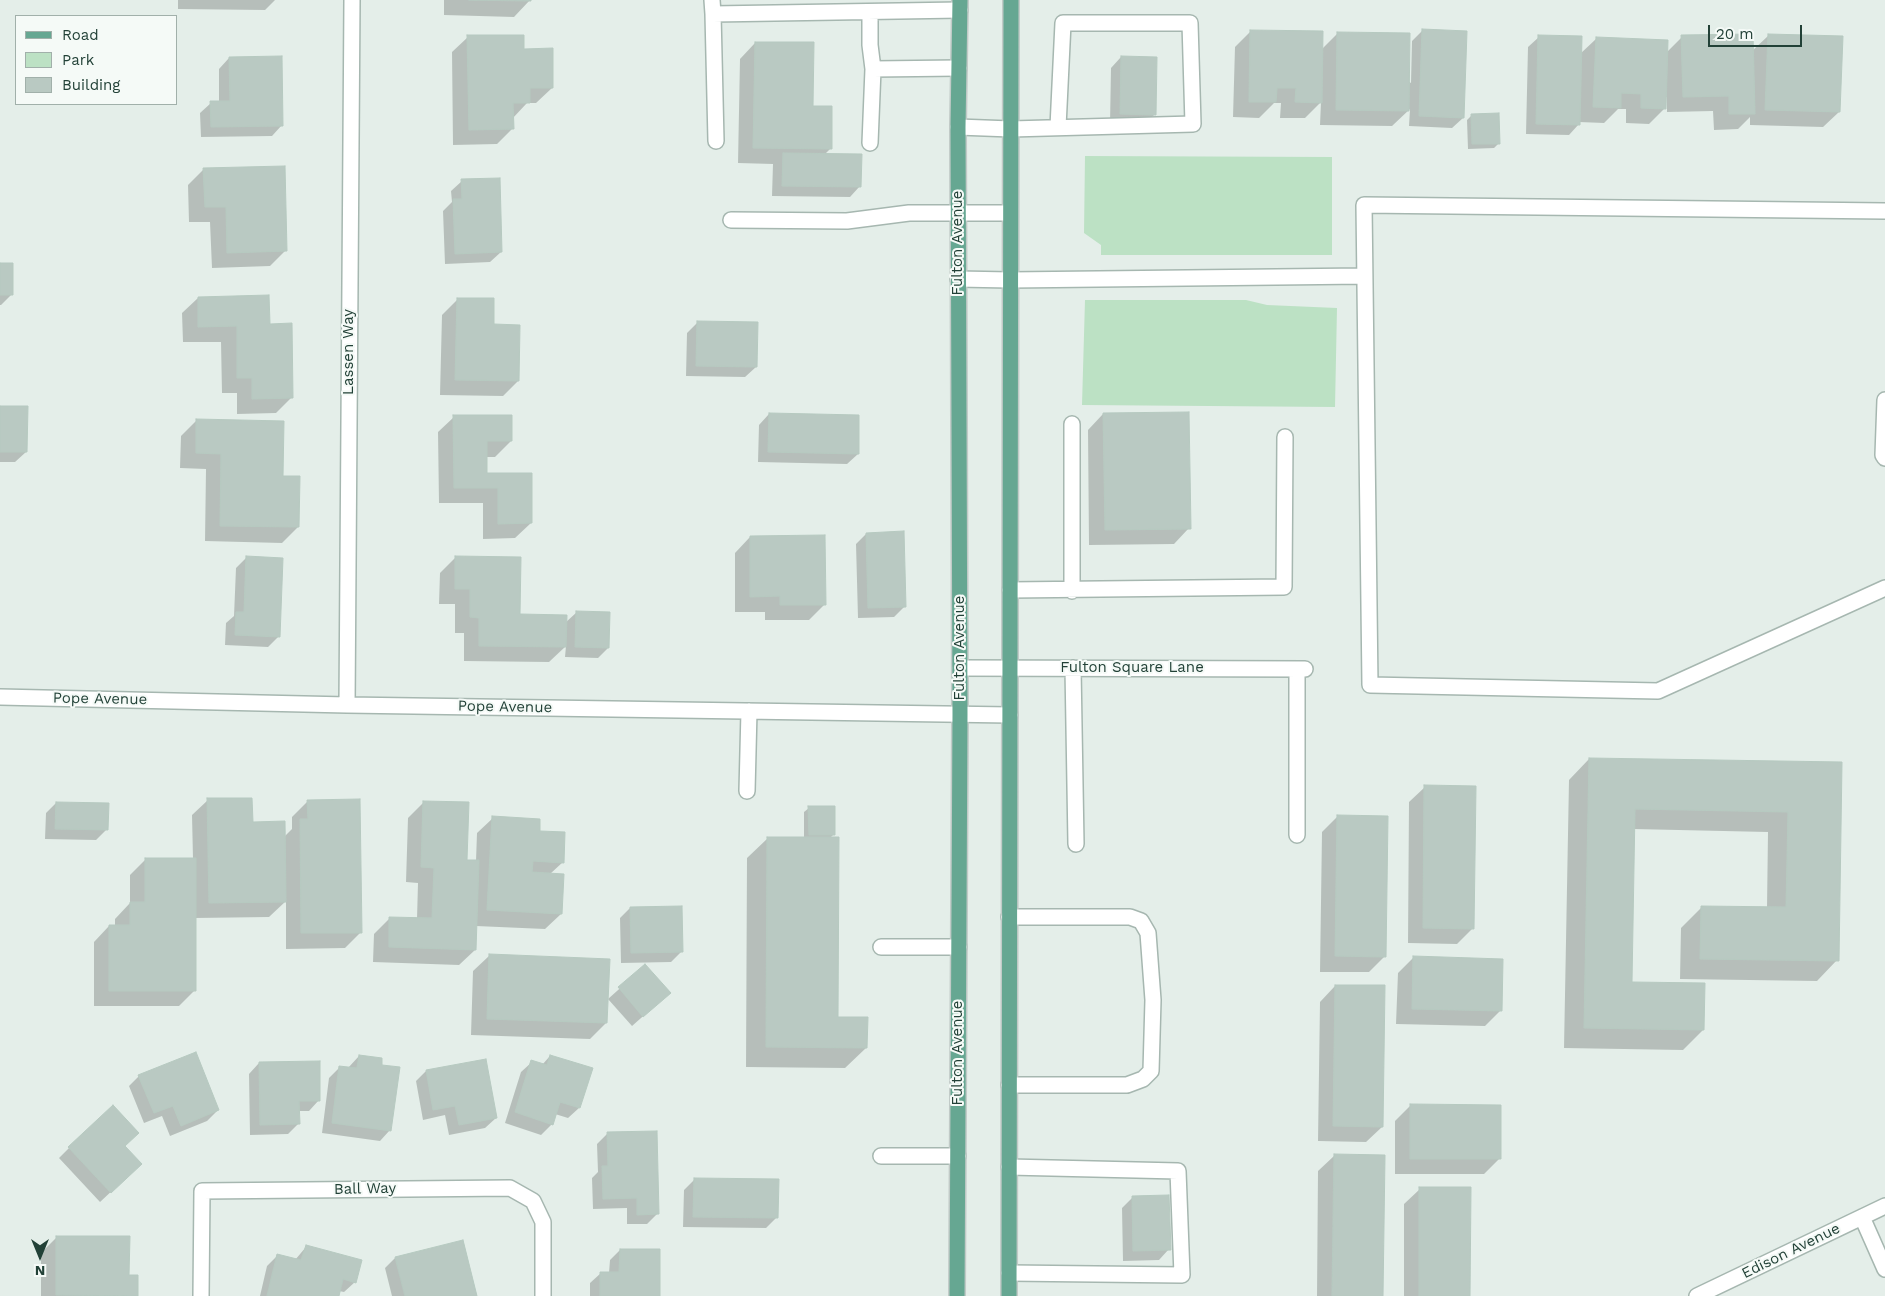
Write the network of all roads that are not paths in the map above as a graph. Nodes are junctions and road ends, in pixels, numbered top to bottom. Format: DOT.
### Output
graph roads {
  1 [pos="352,0"];
  2 [pos="1011,0"];
  3 [pos="960,5"];
  4 [pos="713,7"];
  5 [pos="870,12"];
  6 [pos="959,68"];
  7 [pos="873,69"];
  8 [pos="1058,127"];
  9 [pos="958,128"];
  10 [pos="1010,128"];
  11 [pos="716,140"];
  12 [pos="870,143"];
  13 [pos="1885,211"];
  14 [pos="958,212"];
  15 [pos="1010,213"];
  16 [pos="731,220"];
  17 [pos="1364,276"];
  18 [pos="958,279"];
  19 [pos="1010,280"];
  20 [pos="1885,400"];
  21 [pos="1072,424"];
  22 [pos="1285,437"];
  23 [pos="1885,458"];
  24 [pos="1885,588"];
  25 [pos="1010,590"];
  26 [pos="1072,591"];
  27 [pos="960,668"];
  28 [pos="1010,668"];
  29 [pos="1073,668"];
  30 [pos="0,697"];
  31 [pos="347,705"];
  32 [pos="749,710"];
  33 [pos="960,714"];
  34 [pos="1010,715"];
  35 [pos="747,791"];
  36 [pos="1297,835"];
  37 [pos="1076,844"];
  38 [pos="1009,917"];
  39 [pos="881,946"];
  40 [pos="959,947"];
  41 [pos="1009,1085"];
  42 [pos="881,1156"];
  43 [pos="958,1156"];
  44 [pos="1009,1167"];
  45 [pos="1885,1206"];
  46 [pos="1862,1217"];
  47 [pos="1885,1269"];
  48 [pos="1009,1273"];
  49 [pos="201,1296"];
  50 [pos="543,1296"];
  51 [pos="957,1296"];
  52 [pos="1009,1296"];
  53 [pos="1697,1296"];
  1 -- 31 [label="street, Lassen Way"];
  2 -- 10 [label="main road"];
  3 -- 5 [label="street"];
  3 -- 6 [label="main road, Fulton Avenue"];
  4 -- 5 [label="street"];
  4 -- 11 [label="street"];
  5 -- 7 [label="street"];
  6 -- 7 [label="street"];
  6 -- 9 [label="main road, Fulton Avenue"];
  7 -- 12 [label="street"];
  8 -- 8 [label="street"];
  8 -- 10 [label="street"];
  9 -- 10 [label="street"];
  9 -- 14 [label="main road, Fulton Avenue"];
  10 -- 15 [label="main road"];
  13 -- 17 [label="street"];
  14 -- 15 [label="street"];
  14 -- 16 [label="street"];
  14 -- 18 [label="main road, Fulton Avenue"];
  15 -- 19 [label="main road"];
  17 -- 19 [label="street"];
  17 -- 24 [label="street"];
  18 -- 19 [label="street"];
  18 -- 27 [label="main road, Fulton Avenue"];
  19 -- 25 [label="main road"];
  20 -- 23 [label="street"];
  21 -- 26 [label="street"];
  22 -- 26 [label="street"];
  25 -- 26 [label="street"];
  25 -- 28 [label="main road"];
  27 -- 28 [label="street, Fulton Square Lane"];
  27 -- 33 [label="main road, Fulton Avenue"];
  28 -- 29 [label="street, Fulton Square Lane"];
  28 -- 34 [label="main road"];
  29 -- 36 [label="street, Fulton Square Lane"];
  29 -- 37 [label="street"];
  30 -- 31 [label="street, Pope Avenue"];
  31 -- 32 [label="street, Pope Avenue"];
  32 -- 33 [label="street, Pope Avenue"];
  32 -- 35 [label="street"];
  33 -- 34 [label="street, Pope Avenue"];
  33 -- 40 [label="main road, Fulton Avenue"];
  34 -- 38 [label="main road"];
  38 -- 41 [label="main road"];
  38 -- 41 [label="street"];
  39 -- 40 [label="street"];
  40 -- 43 [label="main road, Fulton Avenue"];
  41 -- 44 [label="main road"];
  42 -- 43 [label="street"];
  43 -- 51 [label="main road, Fulton Avenue"];
  44 -- 48 [label="main road"];
  44 -- 48 [label="street"];
  45 -- 46 [label="street, Edison Avenue"];
  46 -- 47 [label="street"];
  46 -- 53 [label="street, Edison Avenue"];
  48 -- 52 [label="main road"];
  49 -- 50 [label="street, Ball Way"];
}
